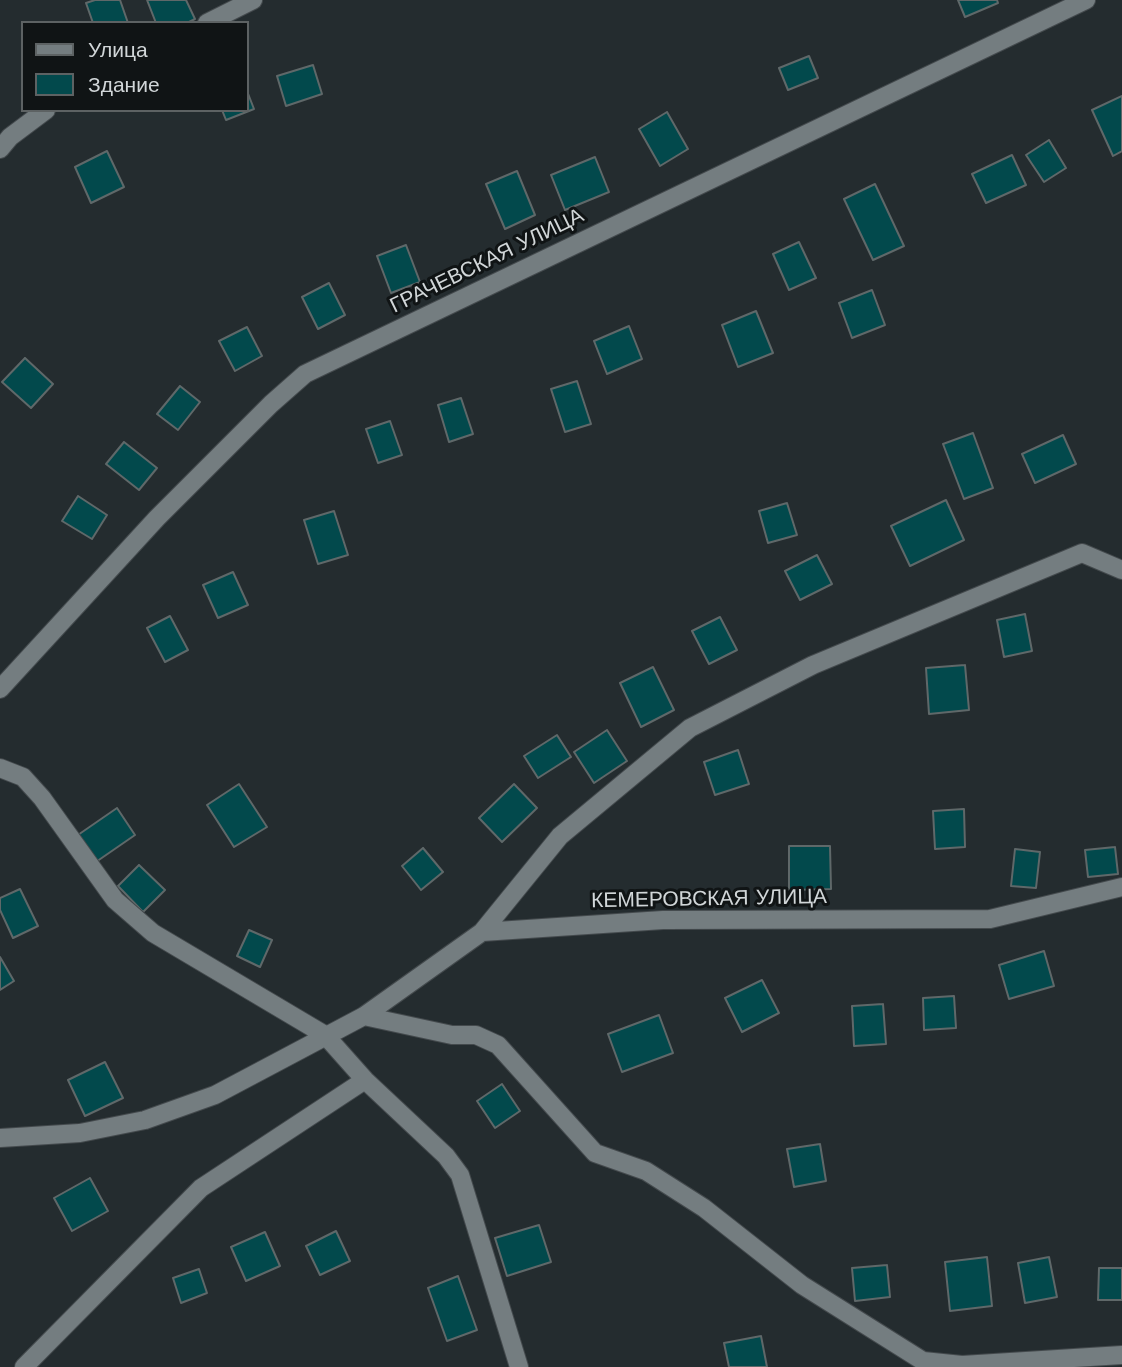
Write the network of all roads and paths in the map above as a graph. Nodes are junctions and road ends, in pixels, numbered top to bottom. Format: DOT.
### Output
graph roads {
  1 [pos="254,0"];
  2 [pos="1086,0"];
  3 [pos="211,21"];
  4 [pos="43,112"];
  5 [pos="0,149"];
  6 [pos="1122,570"];
  7 [pos="0,689"];
  8 [pos="0,768"];
  9 [pos="1122,887"];
  10 [pos="482,932"];
  11 [pos="364,1016"];
  12 [pos="325,1035"];
  13 [pos="365,1080"];
  14 [pos="0,1138"];
  15 [pos="1122,1355"];
  16 [pos="24,1367"];
  17 [pos="519,1367"];
  1 -- 3 [label="street"];
  2 -- 7 [label="street, ГРАЧЕВСКАЯ УЛИЦА"];
  4 -- 5 [label="street"];
  6 -- 10 [label="street"];
  8 -- 12 [label="street"];
  9 -- 10 [label="street, КЕМЕРОВСКАЯ УЛИЦА"];
  10 -- 11 [label="street"];
  11 -- 12 [label="street"];
  11 -- 15 [label="street"];
  12 -- 13 [label="street"];
  12 -- 14 [label="street"];
  13 -- 16 [label="street"];
  13 -- 17 [label="street"];
}
